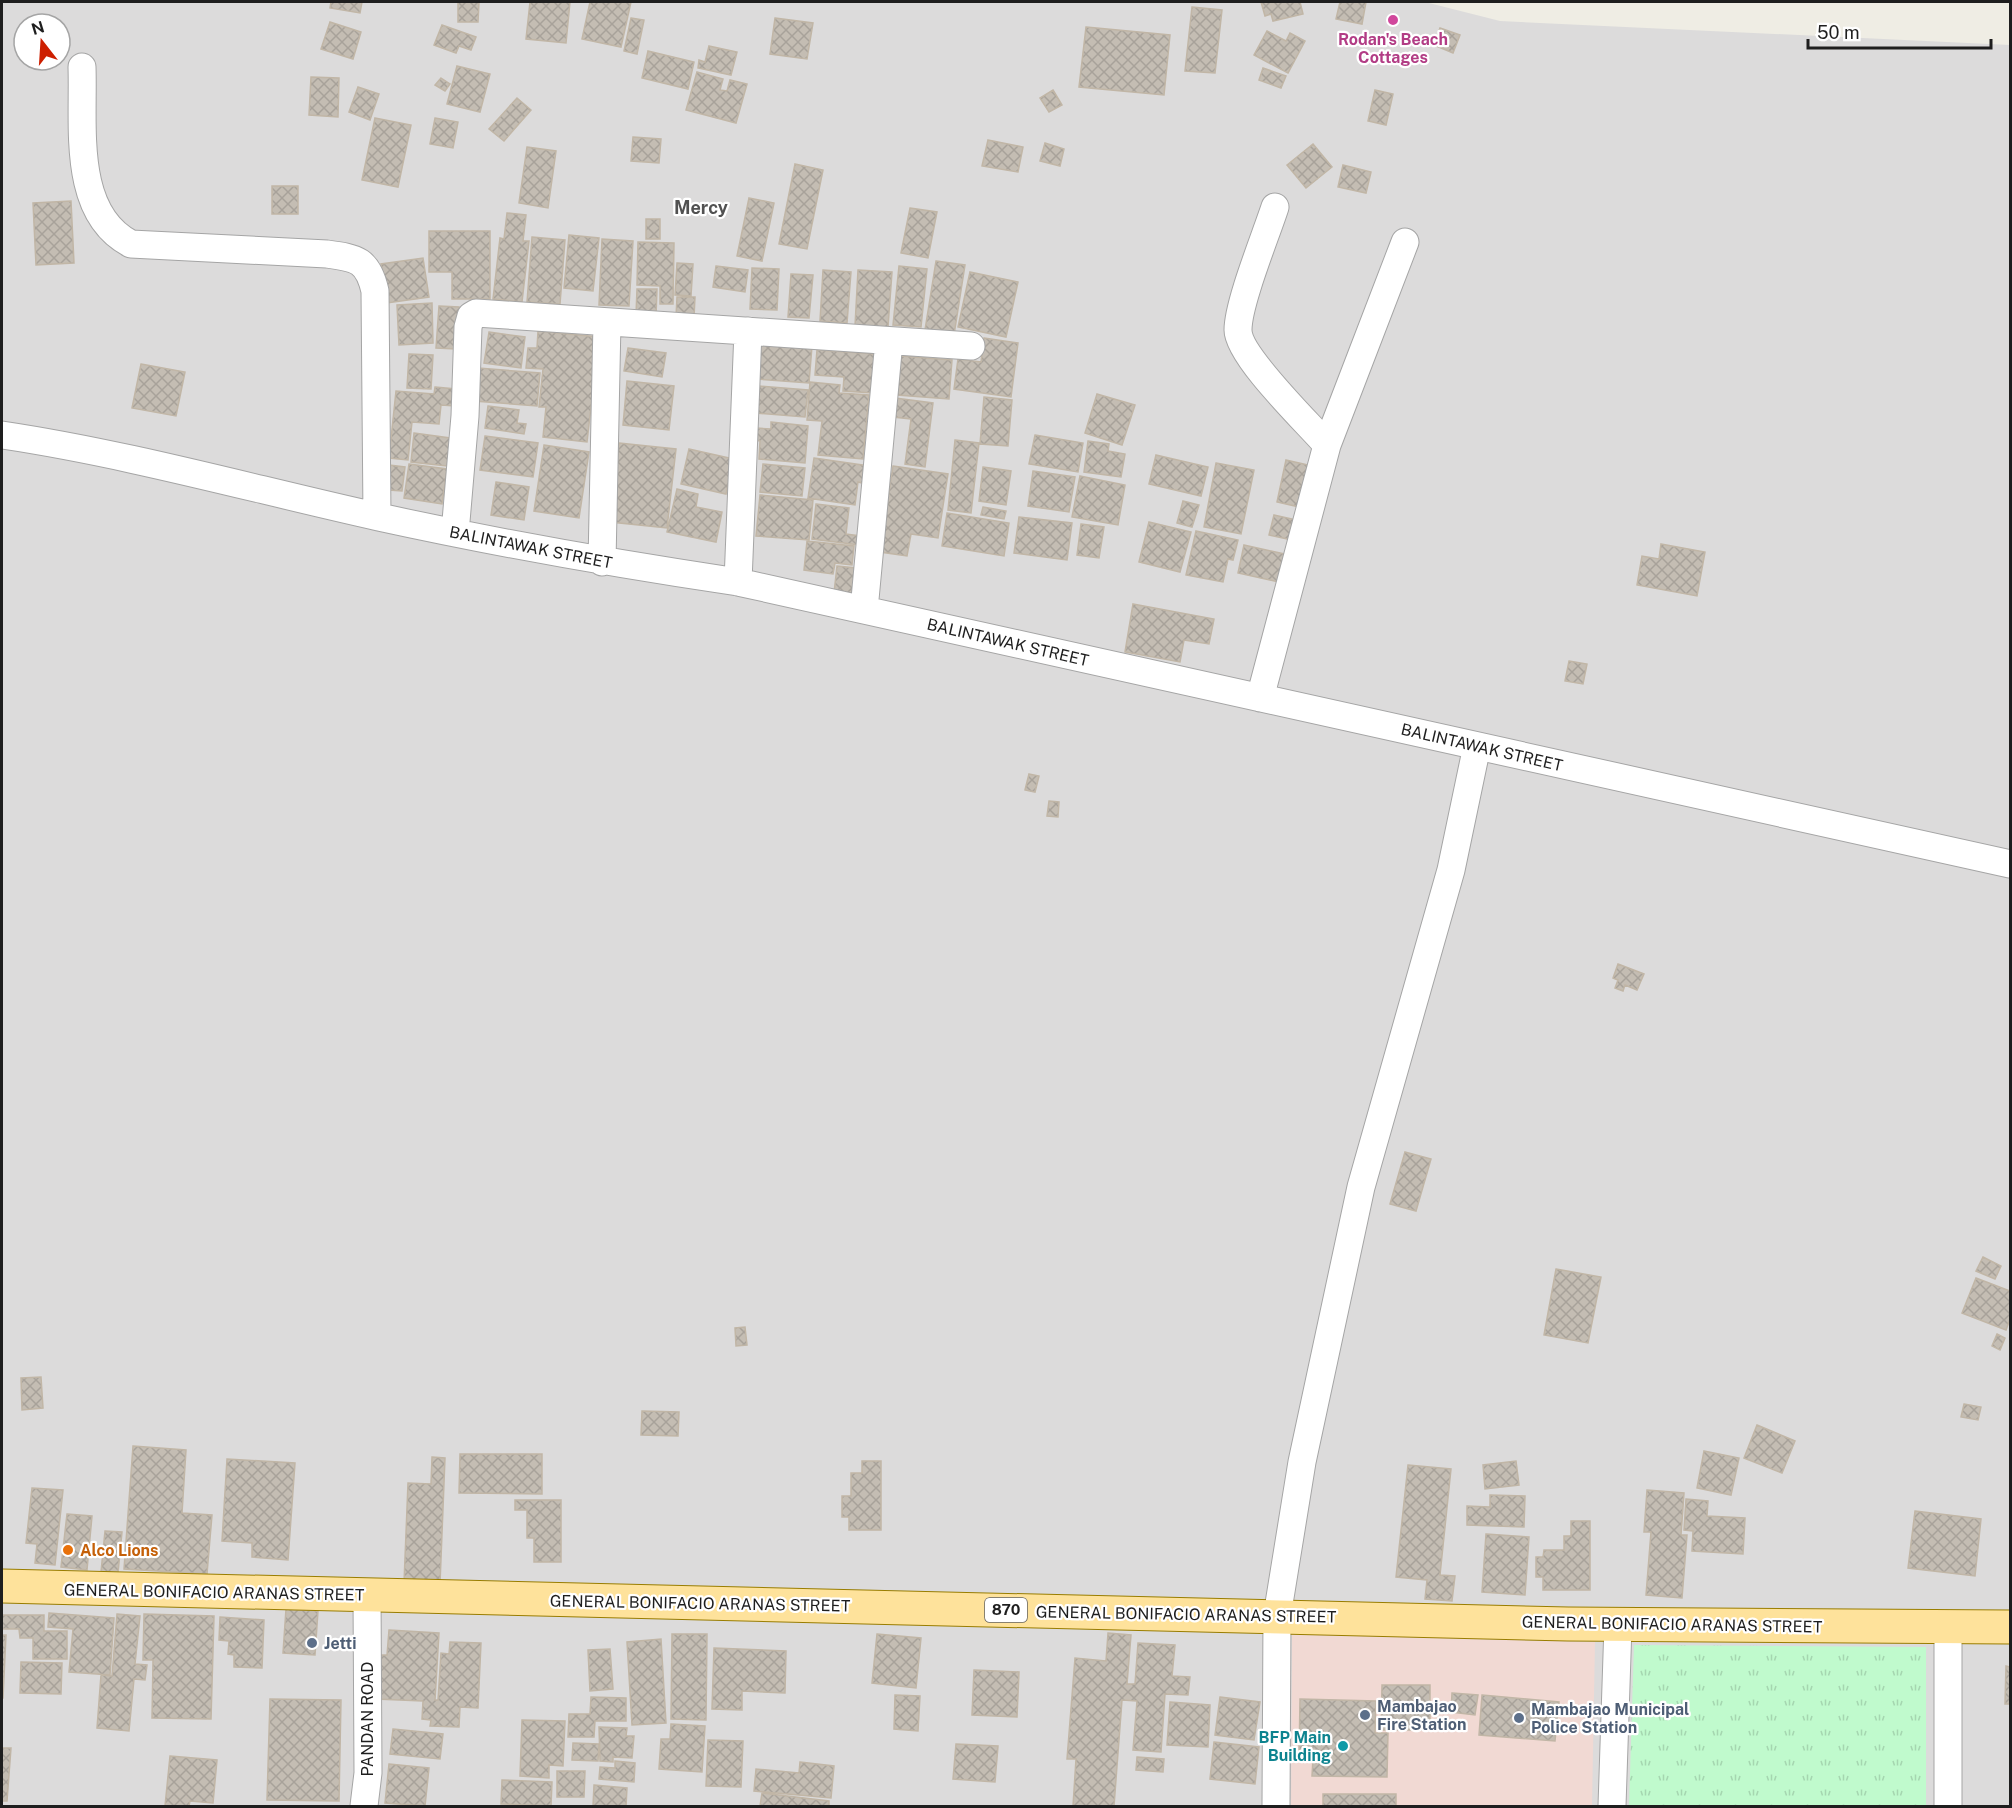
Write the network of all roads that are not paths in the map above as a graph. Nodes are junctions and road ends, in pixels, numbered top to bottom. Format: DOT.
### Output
graph roads {
  1 [pos="82,67"];
  2 [pos="1275,207"];
  3 [pos="1405,242"];
  4 [pos="607,322"];
  5 [pos="748,331"];
  6 [pos="889,341"];
  7 [pos="971,346"];
  8 [pos="2,435"];
  9 [pos="1328,444"];
  10 [pos="377,516"];
  11 [pos="455,534"];
  12 [pos="602,562"];
  13 [pos="738,582"];
  14 [pos="864,610"];
  15 [pos="1260,698"];
  16 [pos="1477,746"];
  17 [pos="2010,864"];
  18 [pos="2,1586"];
  19 [pos="367,1595"];
  20 [pos="1277,1616"];
  21 [pos="1618,1625"];
  22 [pos="1948,1627"];
  23 [pos="2010,1627"];
  24 [pos="364,1806"];
  25 [pos="1276,1806"];
  26 [pos="1612,1806"];
  27 [pos="1948,1806"];
  1 -- 10 [label="street"];
  2 -- 9 [label="street"];
  3 -- 9 [label="street"];
  4 -- 5 [label="street"];
  4 -- 11 [label="street"];
  4 -- 12 [label="street"];
  5 -- 6 [label="street"];
  5 -- 13 [label="street"];
  6 -- 7 [label="street"];
  6 -- 14 [label="street"];
  8 -- 10 [label="street, BALINTAWAK STREET"];
  9 -- 15 [label="street"];
  10 -- 11 [label="street, BALINTAWAK STREET"];
  11 -- 12 [label="street, BALINTAWAK STREET"];
  12 -- 13 [label="street, BALINTAWAK STREET"];
  13 -- 14 [label="street, BALINTAWAK STREET"];
  14 -- 15 [label="street, BALINTAWAK STREET"];
  15 -- 16 [label="street, BALINTAWAK STREET"];
  16 -- 17 [label="street, BALINTAWAK STREET"];
  16 -- 20 [label="street"];
  18 -- 19 [label="main road, GENERAL BONIFACIO ARANAS STREET / 870"];
  19 -- 20 [label="main road, GENERAL BONIFACIO ARANAS STREET / 870"];
  19 -- 24 [label="street, PANDAN ROAD"];
  20 -- 21 [label="main road, GENERAL BONIFACIO ARANAS STREET / 870"];
  20 -- 25 [label="street"];
  21 -- 22 [label="main road, GENERAL BONIFACIO ARANAS STREET / 870"];
  21 -- 26 [label="street"];
  22 -- 23 [label="main road, GENERAL BONIFACIO ARANAS STREET / 870"];
  22 -- 27 [label="street"];
}
